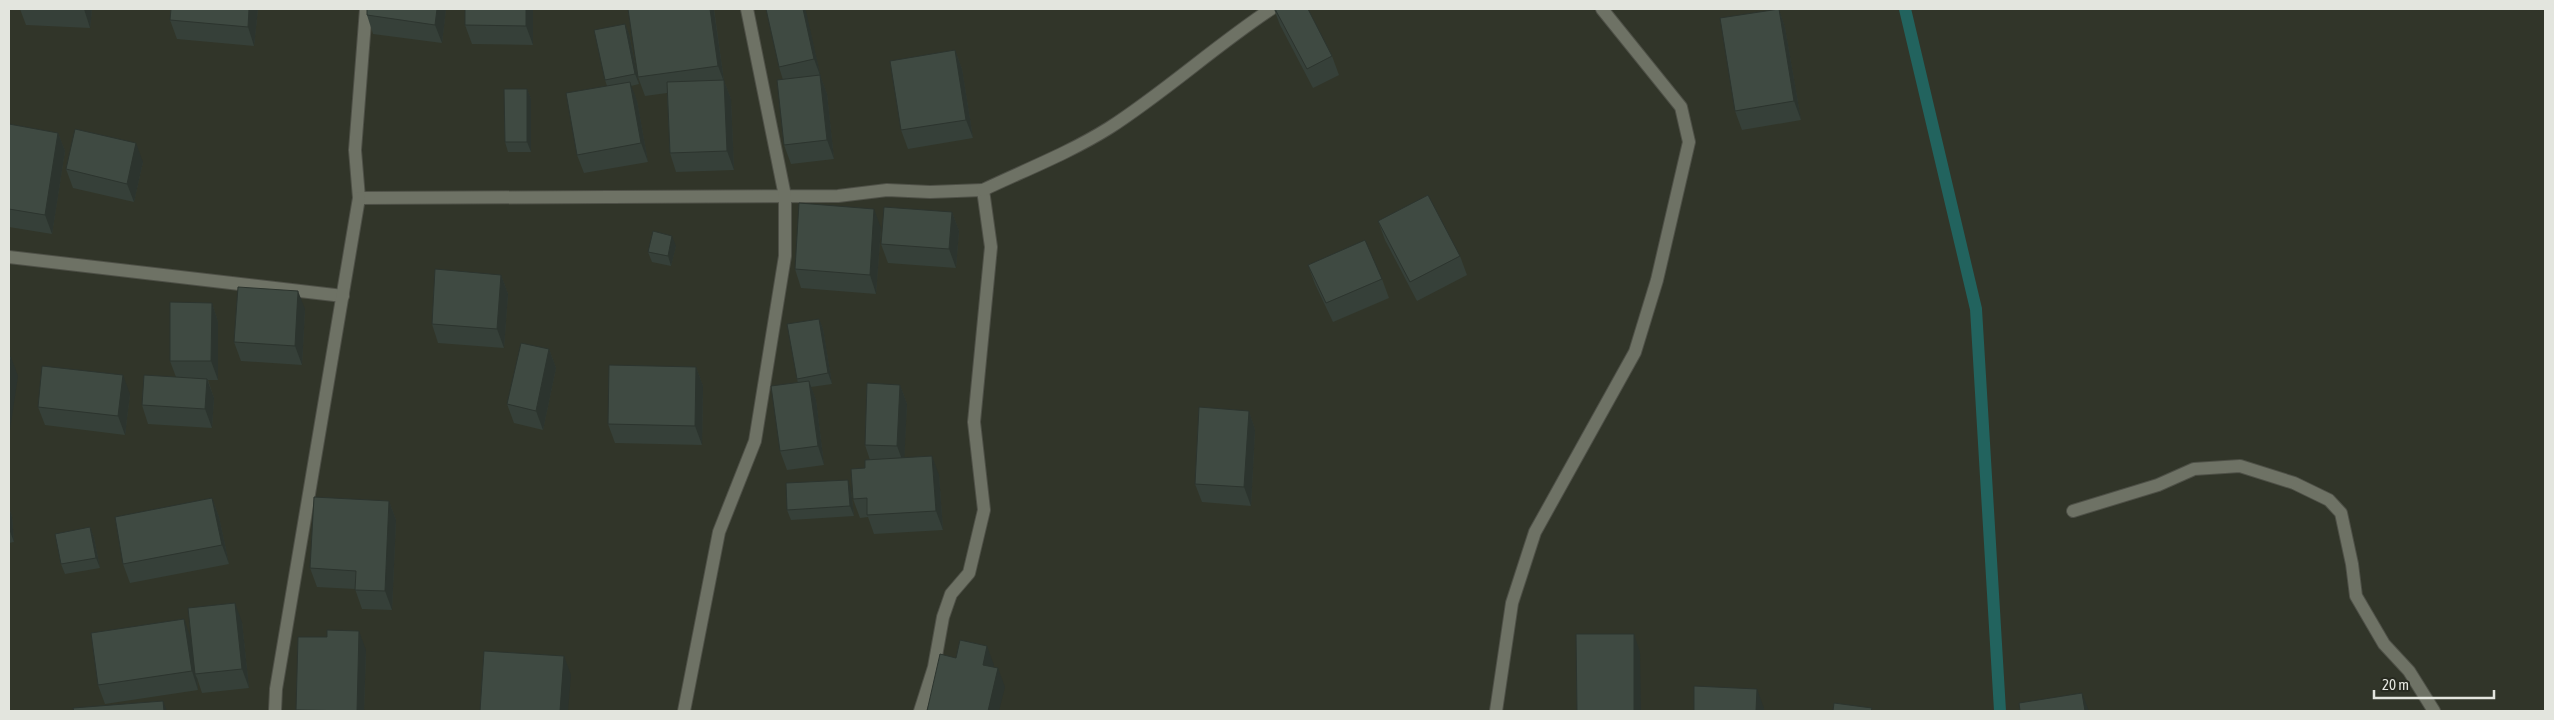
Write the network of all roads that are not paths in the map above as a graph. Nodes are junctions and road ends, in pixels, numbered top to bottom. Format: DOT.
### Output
graph roads {
  1 [pos="366,9"];
  2 [pos="747,9"];
  3 [pos="1271,9"];
  4 [pos="1602,9"];
  5 [pos="983,190"];
  6 [pos="785,196"];
  7 [pos="359,198"];
  8 [pos="9,257"];
  9 [pos="343,296"];
  10 [pos="2073,511"];
  11 [pos="275,711"];
  12 [pos="684,711"];
  13 [pos="920,711"];
  14 [pos="1496,711"];
  15 [pos="2434,711"];
  1 -- 7 [label="street"];
  2 -- 6 [label="street"];
  3 -- 5 [label="street"];
  4 -- 14 [label="street"];
  5 -- 6 [label="street"];
  5 -- 13 [label="street"];
  6 -- 7 [label="street"];
  6 -- 12 [label="street"];
  7 -- 9 [label="street"];
  8 -- 9 [label="street"];
  9 -- 11 [label="street"];
  10 -- 15 [label="street"];
}
